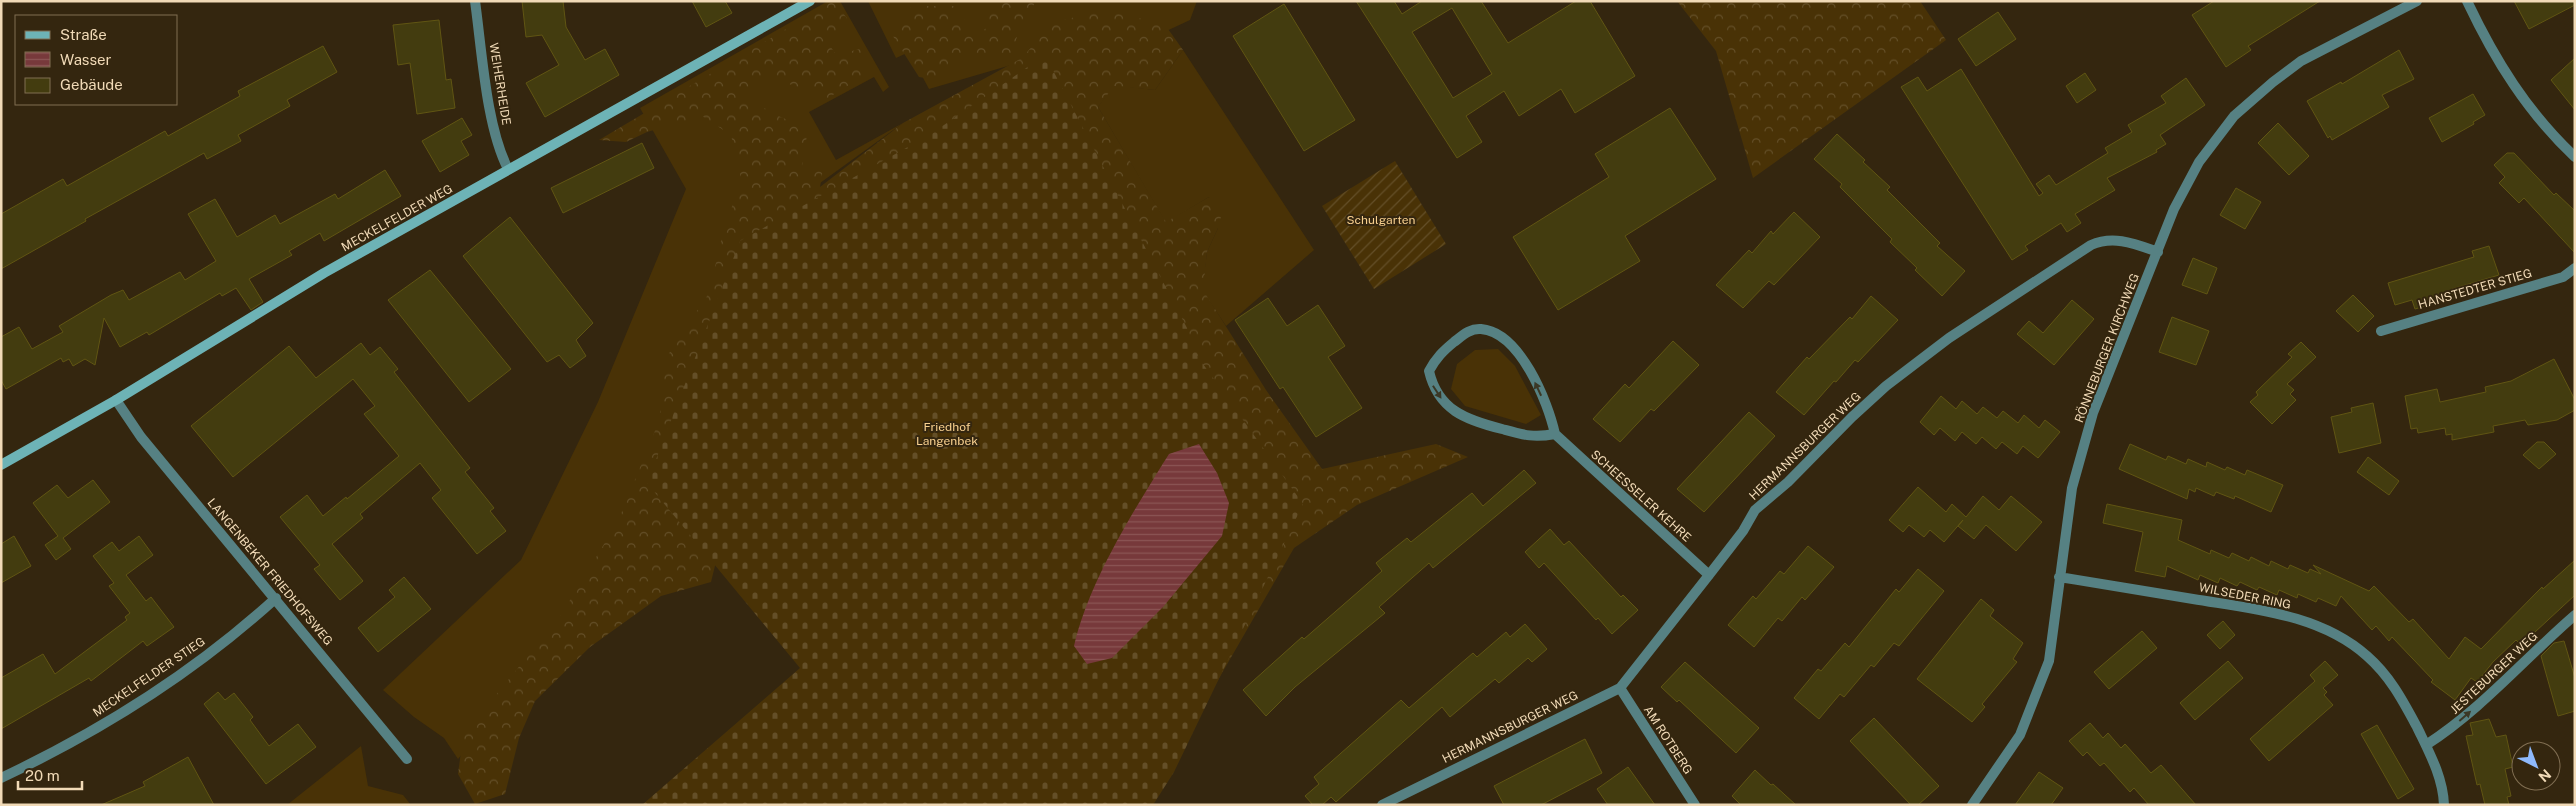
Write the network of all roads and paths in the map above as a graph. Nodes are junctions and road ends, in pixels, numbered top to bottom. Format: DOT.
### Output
graph roads {
  1 [pos="475,1"];
  2 [pos="810,1"];
  3 [pos="2417,1"];
  4 [pos="2467,1"];
  5 [pos="2575,157"];
  6 [pos="508,169"];
  7 [pos="2158,252"];
  8 [pos="2575,268"];
  9 [pos="2381,331"];
  10 [pos="116,400"];
  11 [pos="1555,434"];
  12 [pos="1,465"];
  13 [pos="1709,576"];
  14 [pos="2059,577"];
  15 [pos="276,598"];
  16 [pos="2575,615"];
  17 [pos="1620,688"];
  18 [pos="2426,745"];
  19 [pos="407,759"];
  20 [pos="1,778"];
  21 [pos="1382,805"];
  22 [pos="1695,805"];
  23 [pos="1972,805"];
  24 [pos="2444,805"];
  1 -- 6 [label="street, WEIHERHEIDE"];
  2 -- 6 [label="main road, MECKELFELDER WEG"];
  3 -- 7 [label="street, RÖNNEBURGER KIRCHWEG"];
  4 -- 5 [label="street"];
  6 -- 10 [label="main road, MECKELFELDER WEG"];
  7 -- 13 [label="street, HERMANNSBURGER WEG"];
  7 -- 14 [label="street, RÖNNEBURGER KIRCHWEG"];
  8 -- 9 [label="street, HANSTEDTER STIEG"];
  10 -- 12 [label="main road, MECKELFELDER WEG"];
  10 -- 15 [label="street, LANGENBEKER FRIEDHOFSWEG"];
  11 -- 11 [label="street, one-way"];
  11 -- 13 [label="street, SCHEESSELER KEHRE"];
  13 -- 17 [label="street, HERMANNSBURGER WEG"];
  14 -- 18 [label="street, WILSEDER RING"];
  14 -- 23 [label="street, RÖNNEBURGER KIRCHWEG"];
  15 -- 19 [label="street, LANGENBEKER FRIEDHOFSWEG"];
  15 -- 20 [label="street, MECKELFELDER STIEG"];
  18 -- 16 [label="street, JESTEBURGER WEG, one-way"];
  17 -- 21 [label="street, HERMANNSBURGER WEG"];
  17 -- 22 [label="street, AM ROTBERG"];
  18 -- 24 [label="street, WILSEDER RING"];
}
